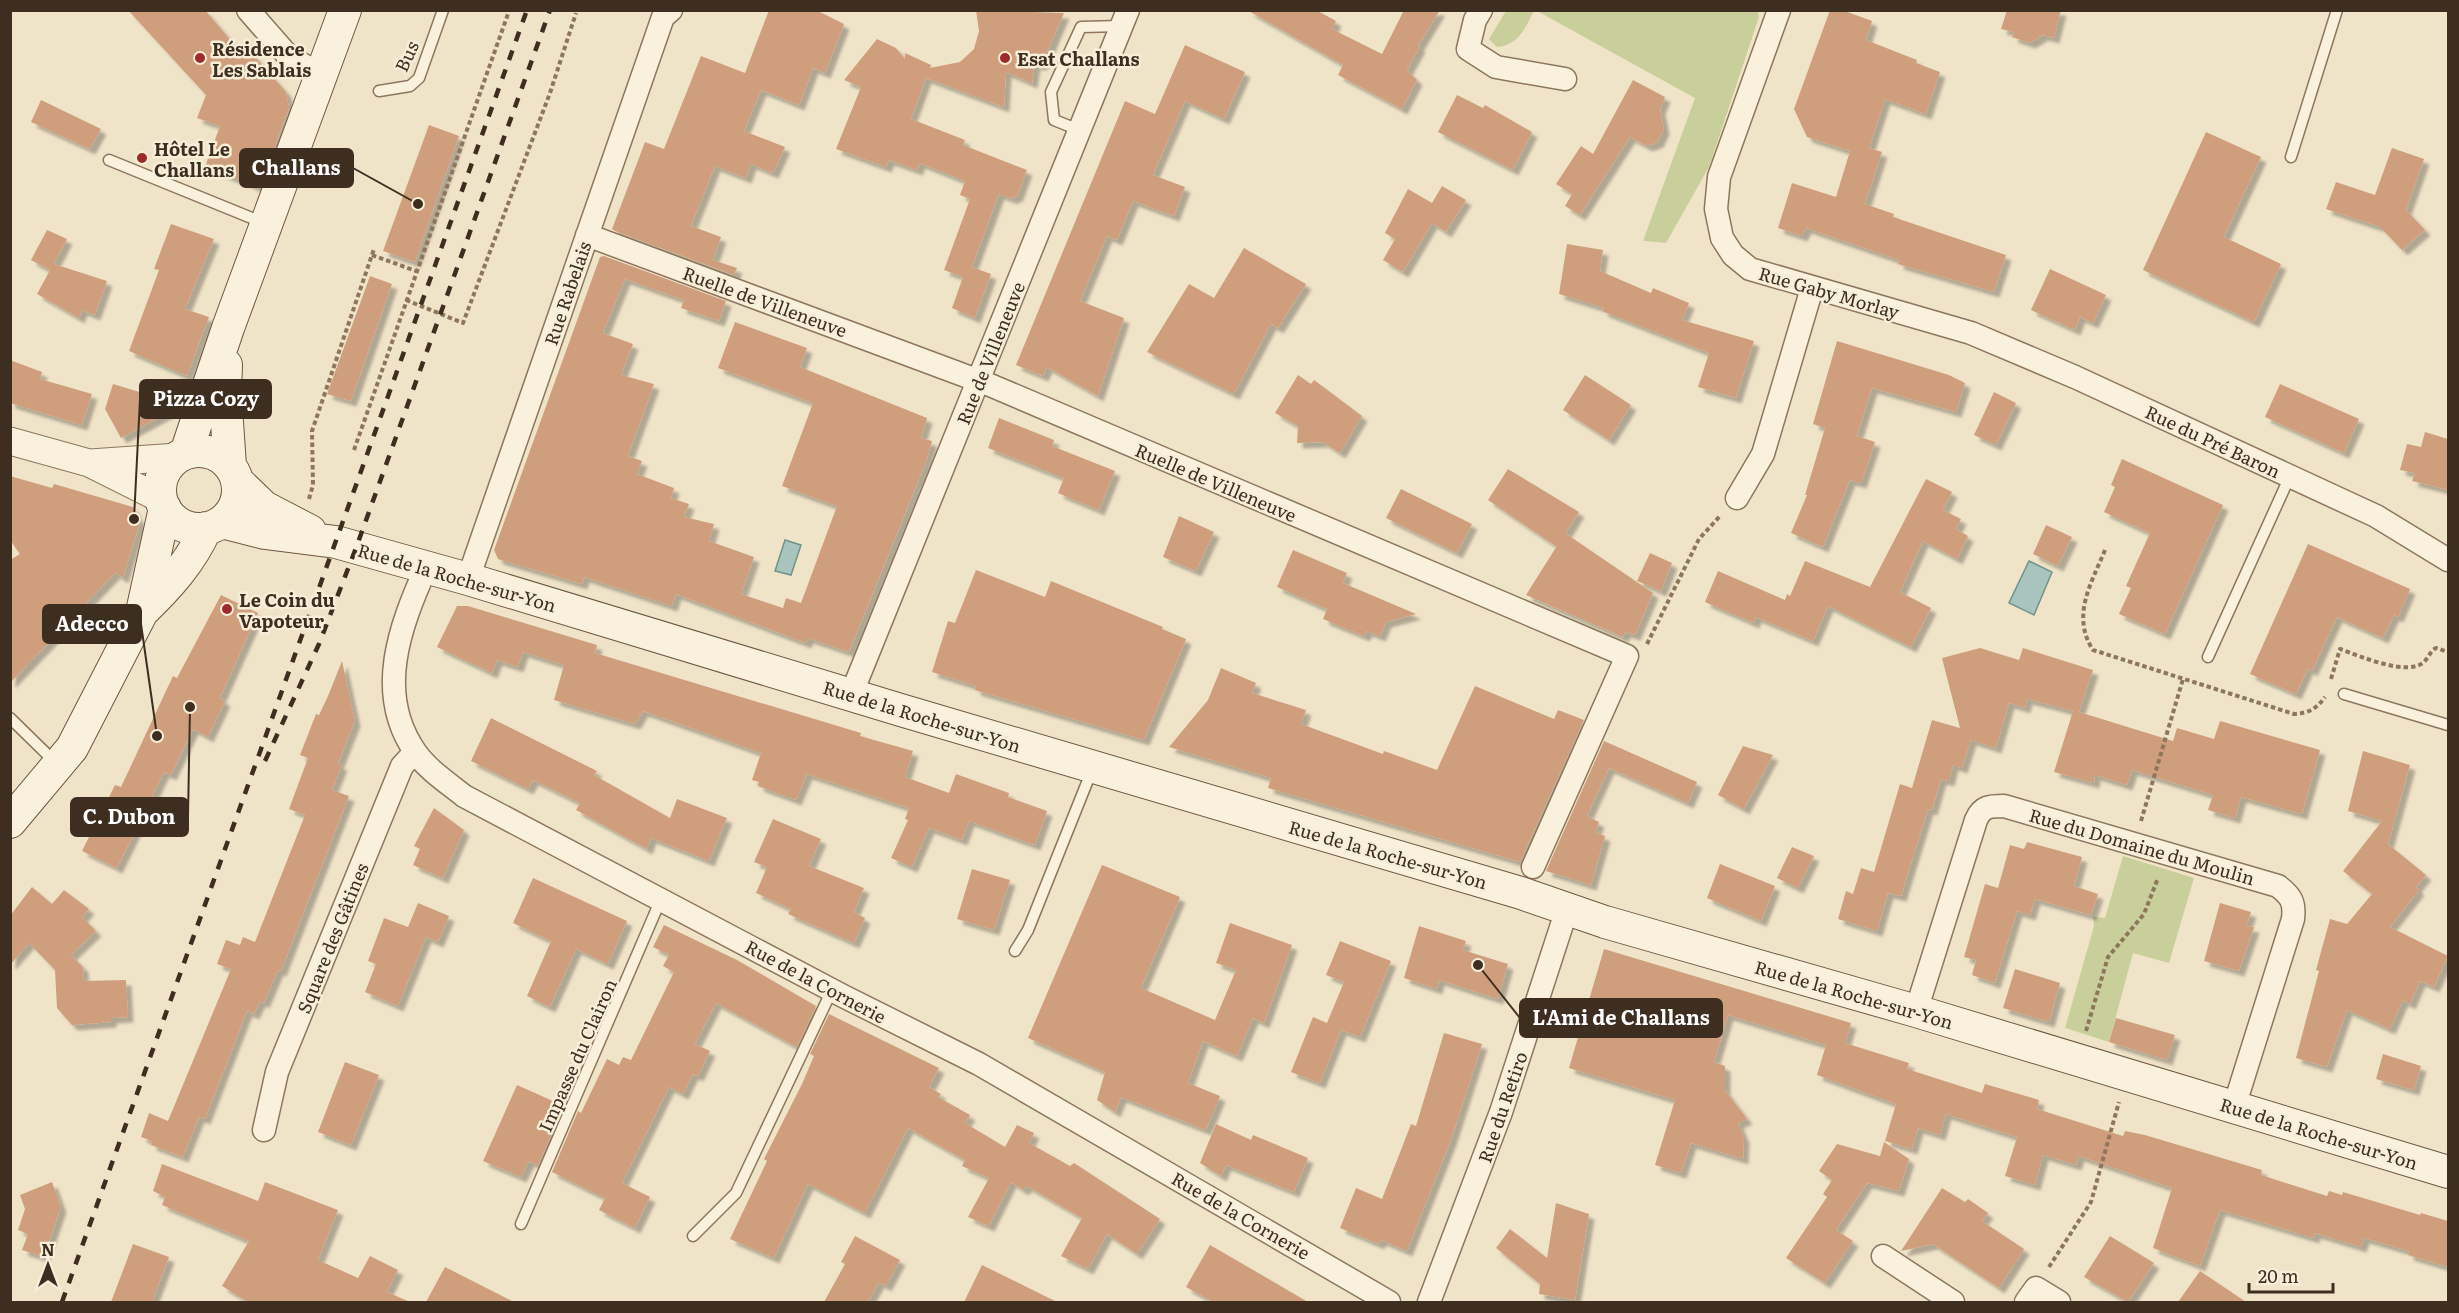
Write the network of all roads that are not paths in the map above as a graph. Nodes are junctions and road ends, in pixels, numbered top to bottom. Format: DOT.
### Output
graph roads {
  1 [pos="248,10"];
  2 [pos="345,10"];
  3 [pos="443,10"];
  4 [pos="671,10"];
  5 [pos="1481,10"];
  6 [pos="1779,10"];
  7 [pos="2337,10"];
  8 [pos="1125,18"];
  9 [pos="321,74"];
  10 [pos="1565,79"];
  11 [pos="379,91"];
  12 [pos="1079,130"];
  13 [pos="2291,157"];
  14 [pos="108,160"];
  15 [pos="267,224"];
  16 [pos="587,235"];
  17 [pos="1812,288"];
  18 [pos="228,328"];
  19 [pos="1971,333"];
  20 [pos="979,380"];
  21 [pos="10,441"];
  22 [pos="182,455"];
  23 [pos="88,463"];
  24 [pos="234,473"];
  25 [pos="2290,476"];
  26 [pos="1737,498"];
  27 [pos="163,503"];
  28 [pos="214,525"];
  29 [pos="327,540"];
  30 [pos="2448,560"];
  31 [pos="426,568"];
  32 [pos="468,579"];
  33 [pos="142,612"];
  34 [pos="2208,657"];
  35 [pos="2344,694"];
  36 [pos="851,695"];
  37 [pos="10,718"];
  38 [pos="2448,725"];
  39 [pos="415,752"];
  40 [pos="58,765"];
  41 [pos="1093,767"];
  42 [pos="10,822"];
  43 [pos="1533,867"];
  44 [pos="661,898"];
  45 [pos="1567,909"];
  46 [pos="1015,951"];
  47 [pos="832,990"];
  48 [pos="1916,1011"];
  49 [pos="2234,1107"];
  50 [pos="264,1130"];
  51 [pos="2448,1172"];
  52 [pos="521,1224"];
  53 [pos="693,1236"];
  54 [pos="1884,1256"];
  55 [pos="2031,1295"];
  56 [pos="1389,1302"];
  57 [pos="1429,1302"];
  58 [pos="1953,1302"];
  59 [pos="2059,1302"];
  1 -- 9 [label="street"];
  2 -- 9 [label="main road"];
  3 -- 11 [label="lane, Bus"];
  4 -- 16 [label="street, Rue Rabelais"];
  5 -- 10 [label="street"];
  6 -- 17 [label="street, Rue Gaby Morlay"];
  7 -- 13 [label="lane"];
  8 -- 12 [label="street, Rue de Villeneuve"];
  8 -- 12 [label="lane"];
  9 -- 15 [label="main road"];
  12 -- 20 [label="street, Rue de Villeneuve"];
  14 -- 15 [label="lane"];
  15 -- 18 [label="main road"];
  16 -- 20 [label="street, Ruelle de Villeneuve"];
  16 -- 32 [label="street, Rue Rabelais"];
  17 -- 19 [label="street, Rue Gaby Morlay"];
  17 -- 26 [label="street"];
  18 -- 22 [label="main road"];
  18 -- 24 [label="main road"];
  19 -- 25 [label="street, Rue du Pré Baron"];
  20 -- 36 [label="street, Rue de Villeneuve"];
  20 -- 43 [label="street, Ruelle de Villeneuve"];
  21 -- 23 [label="street"];
  22 -- 23 [label="street"];
  22 -- 24 [label="main road"];
  22 -- 27 [label="main road"];
  23 -- 27 [label="street"];
  24 -- 28 [label="main road"];
  24 -- 29 [label="main road, Rue de la Roche-sur-Yon"];
  25 -- 30 [label="street, Rue du Pré Baron"];
  25 -- 34 [label="lane"];
  27 -- 28 [label="main road"];
  27 -- 33 [label="main road"];
  28 -- 29 [label="main road, Rue de la Roche-sur-Yon"];
  28 -- 33 [label="main road"];
  29 -- 31 [label="main road, Rue de la Roche-sur-Yon"];
  31 -- 32 [label="main road, Rue de la Roche-sur-Yon"];
  31 -- 39 [label="street, Rue de la Cornerie"];
  32 -- 36 [label="main road, Rue de la Roche-sur-Yon"];
  33 -- 40 [label="main road"];
  35 -- 38 [label="lane"];
  36 -- 41 [label="main road, Rue de la Roche-sur-Yon"];
  37 -- 40 [label="lane"];
  39 -- 44 [label="street, Rue de la Cornerie"];
  39 -- 50 [label="street, Square des Gâtines"];
  40 -- 42 [label="main road"];
  41 -- 45 [label="main road, Rue de la Roche-sur-Yon"];
  41 -- 46 [label="lane"];
  44 -- 47 [label="street, Rue de la Cornerie"];
  44 -- 52 [label="lane, Impasse du Clairon"];
  45 -- 48 [label="main road, Rue de la Roche-sur-Yon"];
  45 -- 57 [label="street, Rue du Retiro"];
  47 -- 53 [label="lane"];
  47 -- 56 [label="street, Rue de la Cornerie"];
  48 -- 49 [label="main road, Rue de la Roche-sur-Yon"];
  48 -- 49 [label="street, Rue du Domaine du Moulin"];
  49 -- 51 [label="main road, Rue de la Roche-sur-Yon"];
  54 -- 58 [label="street"];
  55 -- 59 [label="street"];
}
